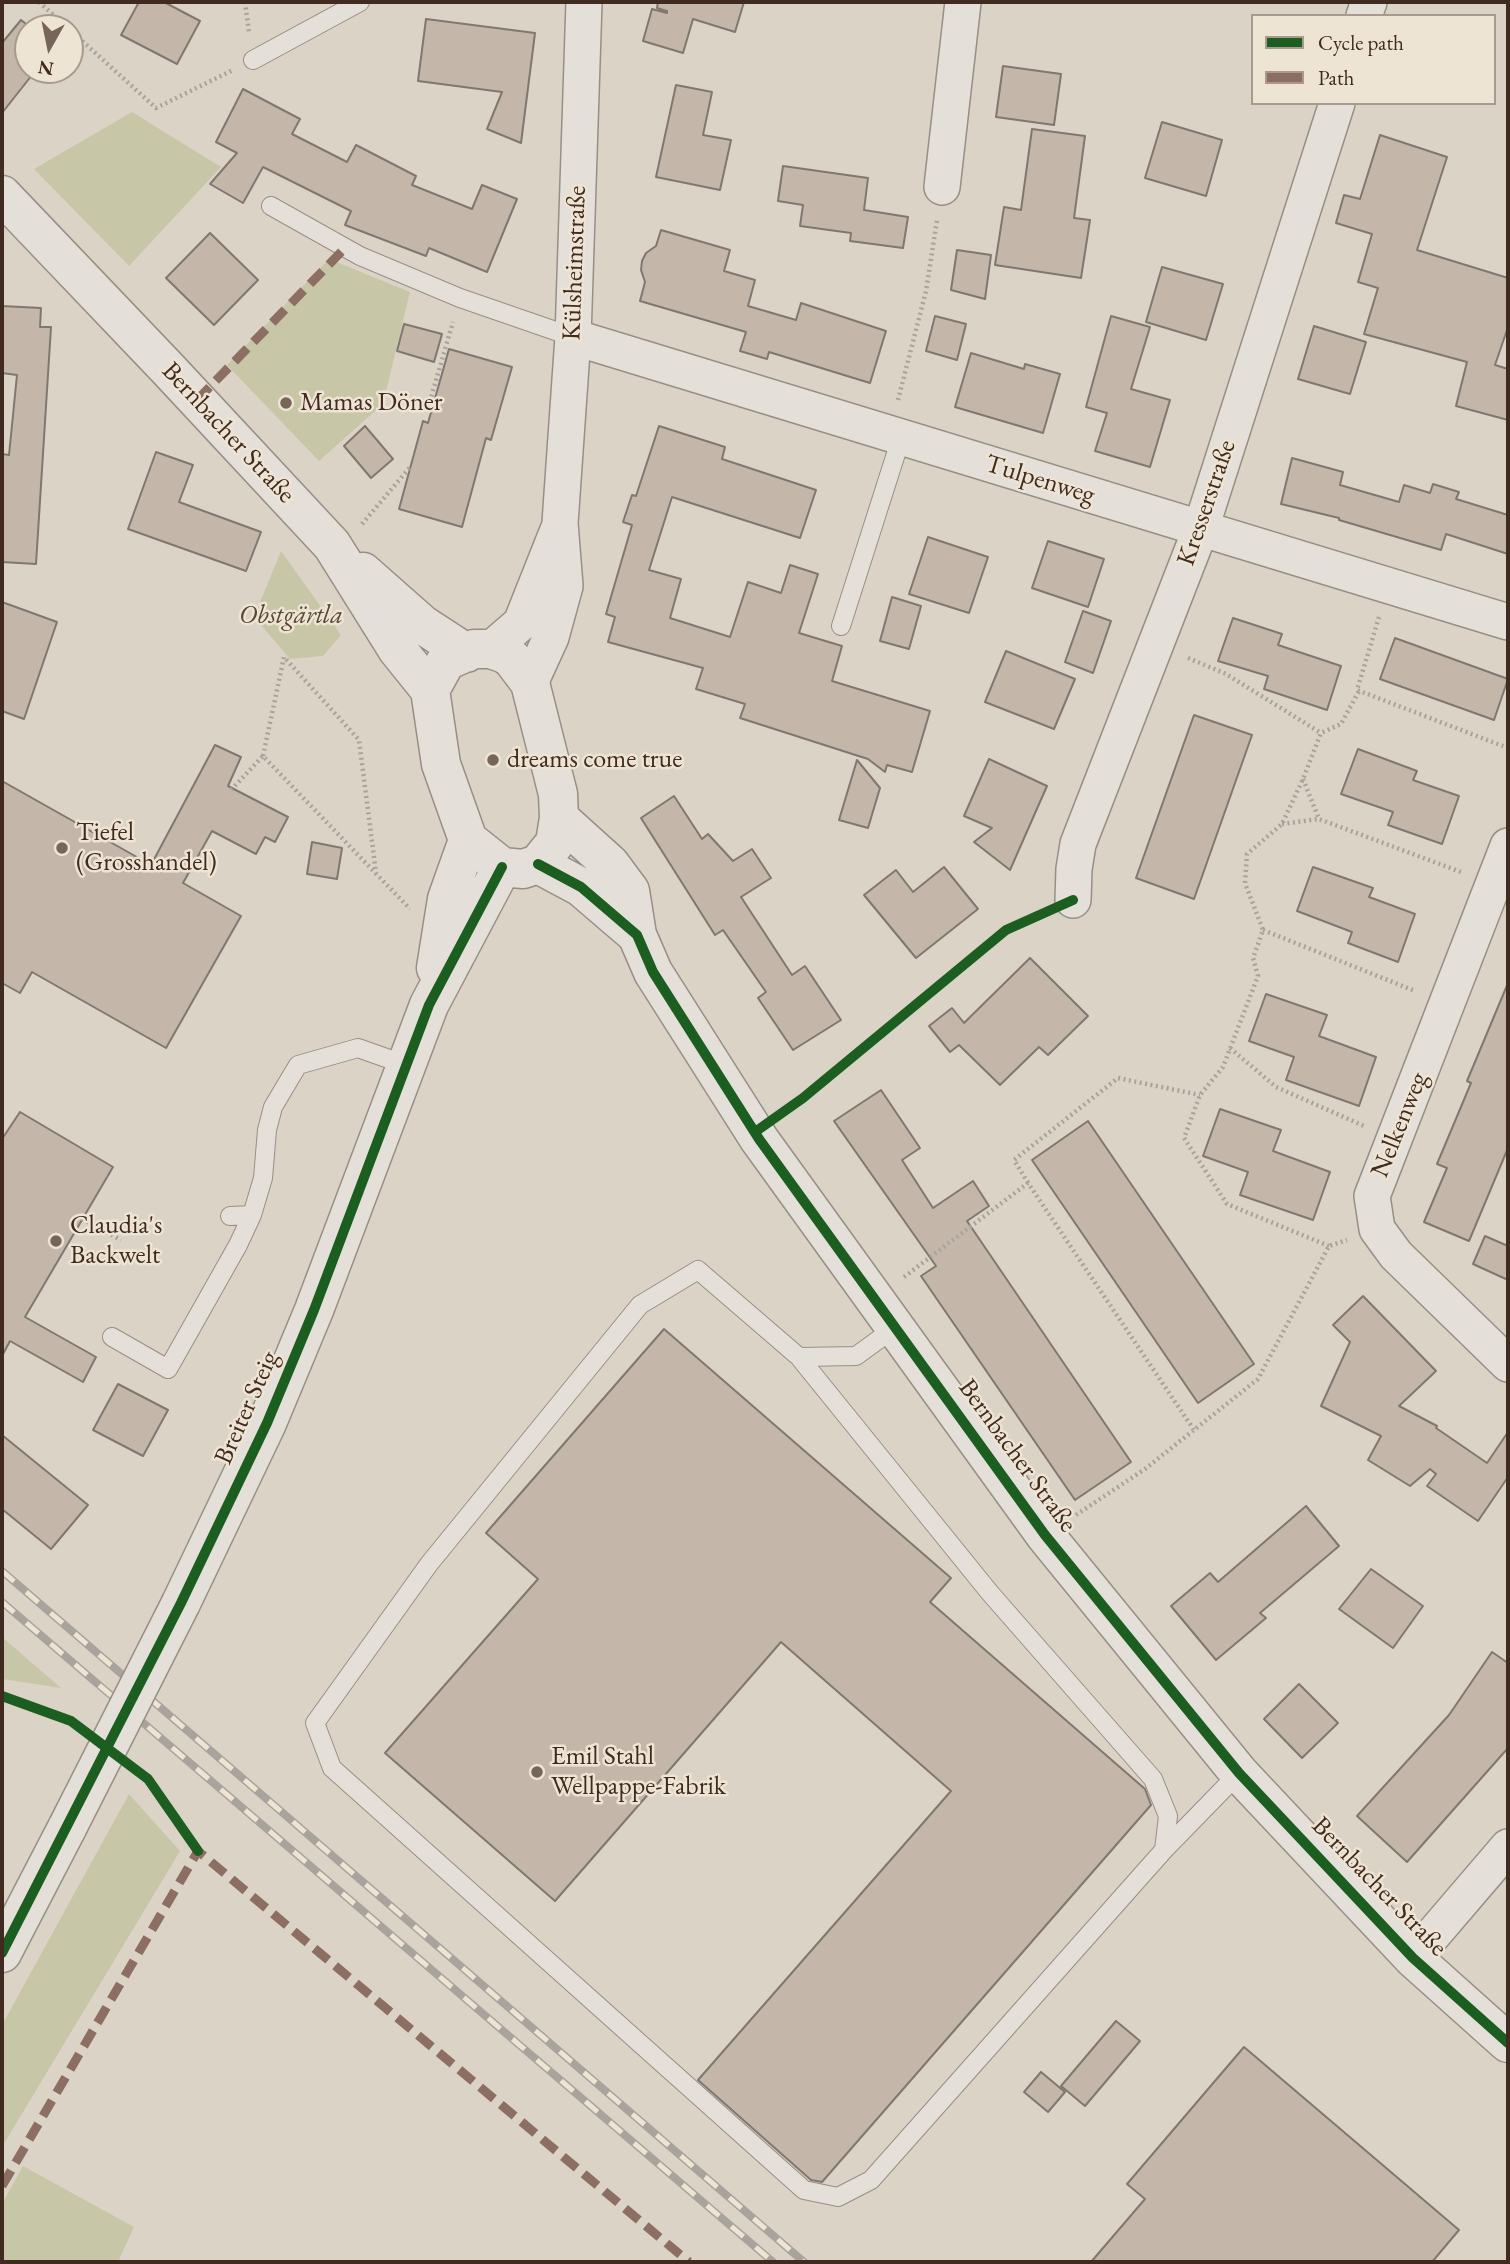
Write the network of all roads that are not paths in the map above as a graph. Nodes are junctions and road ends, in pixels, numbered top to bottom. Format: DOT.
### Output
graph roads {
  1 [pos="360,2"];
  2 [pos="584,2"];
  3 [pos="963,2"];
  4 [pos="253,60"];
  5 [pos="1335,105"];
  6 [pos="942,187"];
  7 [pos="2,195"];
  8 [pos="271,206"];
  9 [pos="573,337"];
  10 [pos="895,436"];
  11 [pos="560,523"];
  12 [pos="1201,528"];
  13 [pos="347,535"];
  14 [pos="1508,622"];
  15 [pos="841,626"];
  16 [pos="478,651"];
  17 [pos="530,683"];
  18 [pos="430,690"];
  19 [pos="559,818"];
  20 [pos="468,840"];
  21 [pos="1508,846"];
  22 [pos="520,866"];
  23 [pos="1073,900"];
  24 [pos="637,935"];
  25 [pos="429,1005"];
  26 [pos="406,1065"];
  27 [pos="251,1215"];
  28 [pos="230,1216"];
  29 [pos="886,1313"];
  30 [pos="112,1337"];
  31 [pos="799,1357"];
  32 [pos="1508,1364"];
  33 [pos="1240,1773"];
  34 [pos="1508,1847"];
  35 [pos="1164,1850"];
  36 [pos="2,1953"];
  37 [pos="1413,1958"];
  38 [pos="1508,2043"];
  1 -- 4 [label="lane"];
  2 -- 9 [label="street, Külsheimstraße"];
  3 -- 6 [label="street"];
  5 -- 12 [label="street, Kresserstraße"];
  7 -- 13 [label="street, Bernbacher Straße"];
  8 -- 9 [label="lane"];
  9 -- 10 [label="street, Tulpenweg"];
  9 -- 11 [label="street, Külsheimstraße"];
  10 -- 12 [label="street, Tulpenweg"];
  10 -- 15 [label="lane"];
  11 -- 16 [label="street, Külsheimstraße"];
  11 -- 17 [label="street, Külsheimstraße"];
  12 -- 14 [label="street, Tulpenweg"];
  12 -- 23 [label="street, Kresserstraße"];
  13 -- 16 [label="street"];
  13 -- 18 [label="street, Bernbacher Straße"];
  16 -- 17 [label="street"];
  16 -- 18 [label="street"];
  17 -- 19 [label="street"];
  18 -- 20 [label="street"];
  19 -- 22 [label="street, Breiter Steig"];
  19 -- 24 [label="street"];
  20 -- 22 [label="street, Bernbacher Straße"];
  20 -- 25 [label="street"];
  21 -- 32 [label="street, Nelkenweg"];
  22 -- 24 [label="street, Bernbacher Straße"];
  22 -- 25 [label="street, Breiter Steig"];
  24 -- 29 [label="street, Bernbacher Straße"];
  25 -- 26 [label="street, Breiter Steig"];
  26 -- 27 [label="lane"];
  26 -- 36 [label="street, Breiter Steig, bridge"];
  27 -- 28 [label="lane"];
  27 -- 30 [label="lane"];
  29 -- 31 [label="lane"];
  29 -- 33 [label="street, Bernbacher Straße"];
  31 -- 35 [label="lane"];
  31 -- 35 [label="lane"];
  33 -- 35 [label="lane"];
  33 -- 37 [label="street, Bernbacher Straße"];
  34 -- 37 [label="street"];
  37 -- 38 [label="street, Bernbacher Straße"];
}
